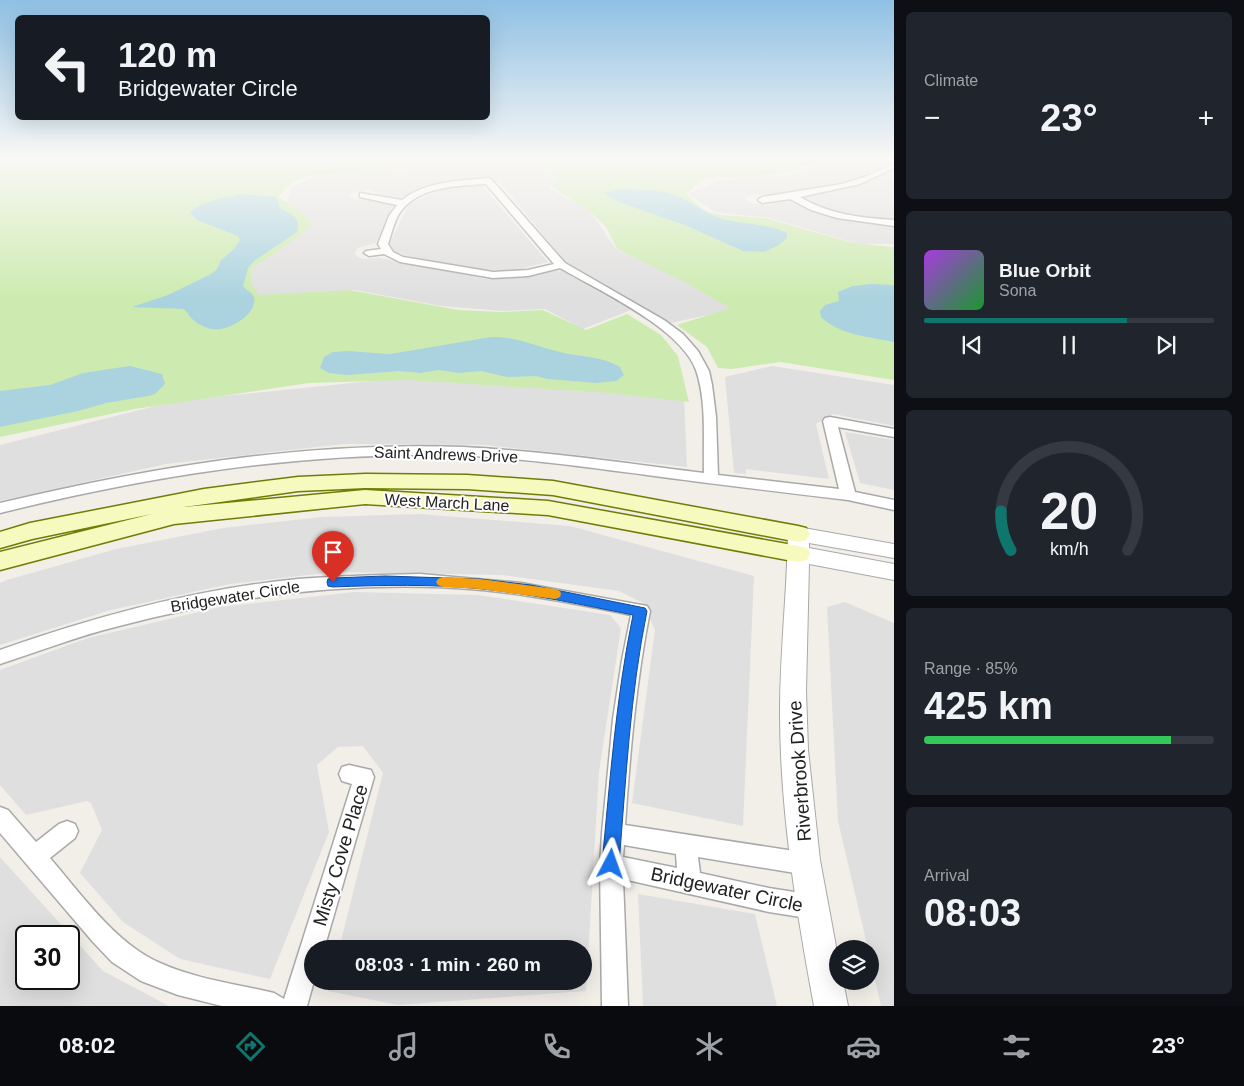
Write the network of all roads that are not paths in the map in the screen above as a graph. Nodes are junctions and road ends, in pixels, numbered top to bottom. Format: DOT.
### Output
graph roads {
  1 [pos="402,205"];
  2 [pos="508,205"];
  3 [pos="807,205"];
  4 [pos="894,223"];
  5 [pos="386,251"];
  6 [pos="369,254"];
  7 [pos="561,265"];
  8 [pos="894,433"];
  9 [pos="711,478"];
  10 [pos="848,495"];
  11 [pos="894,505"];
  12 [pos="0,508"];
  13 [pos="0,540"];
  14 [pos="798,544"];
  15 [pos="894,551"];
  16 [pos="0,562"];
  17 [pos="894,572"];
  18 [pos="0,657"];
  19 [pos="349,774"];
  20 [pos="0,817"];
  21 [pos="67,830"];
  22 [pos="613,833"];
  23 [pos="686,845"];
  24 [pos="34,857"];
  25 [pos="611,864"];
  26 [pos="807,864"];
  27 [pos="689,882"];
  28 [pos="813,907"];
  29 [pos="274,1006"];
  30 [pos="294,1006"];
  31 [pos="615,1006"];
  32 [pos="831,1006"];
  1 -- 5 [label="street"];
  2 -- 7 [label="street"];
  3 -- 4 [label="street"];
  5 -- 6 [label="street"];
  5 -- 7 [label="street"];
  7 -- 9 [label="street"];
  8 -- 10 [label="street"];
  9 -- 10 [label="street, Saint Andrews Drive"];
  9 -- 12 [label="street, Saint Andrews Drive"];
  10 -- 11 [label="street, Saint Andrews Drive"];
  13 -- 14 [label="main road, West March Lane"];
  14 -- 15 [label="street, West March Lane"];
  14 -- 16 [label="main road, West March Lane"];
  14 -- 17 [label="street, West March Lane"];
  14 -- 26 [label="street, Riverbrook Drive"];
  18 -- 22 [label="street, Bridgewater Circle"];
  19 -- 30 [label="street, Misty Cove Place"];
  20 -- 24 [label="street"];
  21 -- 24 [label="street"];
  22 -- 23 [label="street, Bridgewater Circle"];
  22 -- 25 [label="street, Bridgewater Circle"];
  23 -- 26 [label="street, Bridgewater Circle"];
  23 -- 27 [label="street"];
  24 -- 29 [label="street"];
  25 -- 27 [label="street, Bridgewater Circle"];
  25 -- 31 [label="street, Bridgewater Circle"];
  26 -- 28 [label="street, Riverbrook Drive"];
  27 -- 28 [label="street, Bridgewater Circle"];
  28 -- 32 [label="street, Riverbrook Drive"];
}
